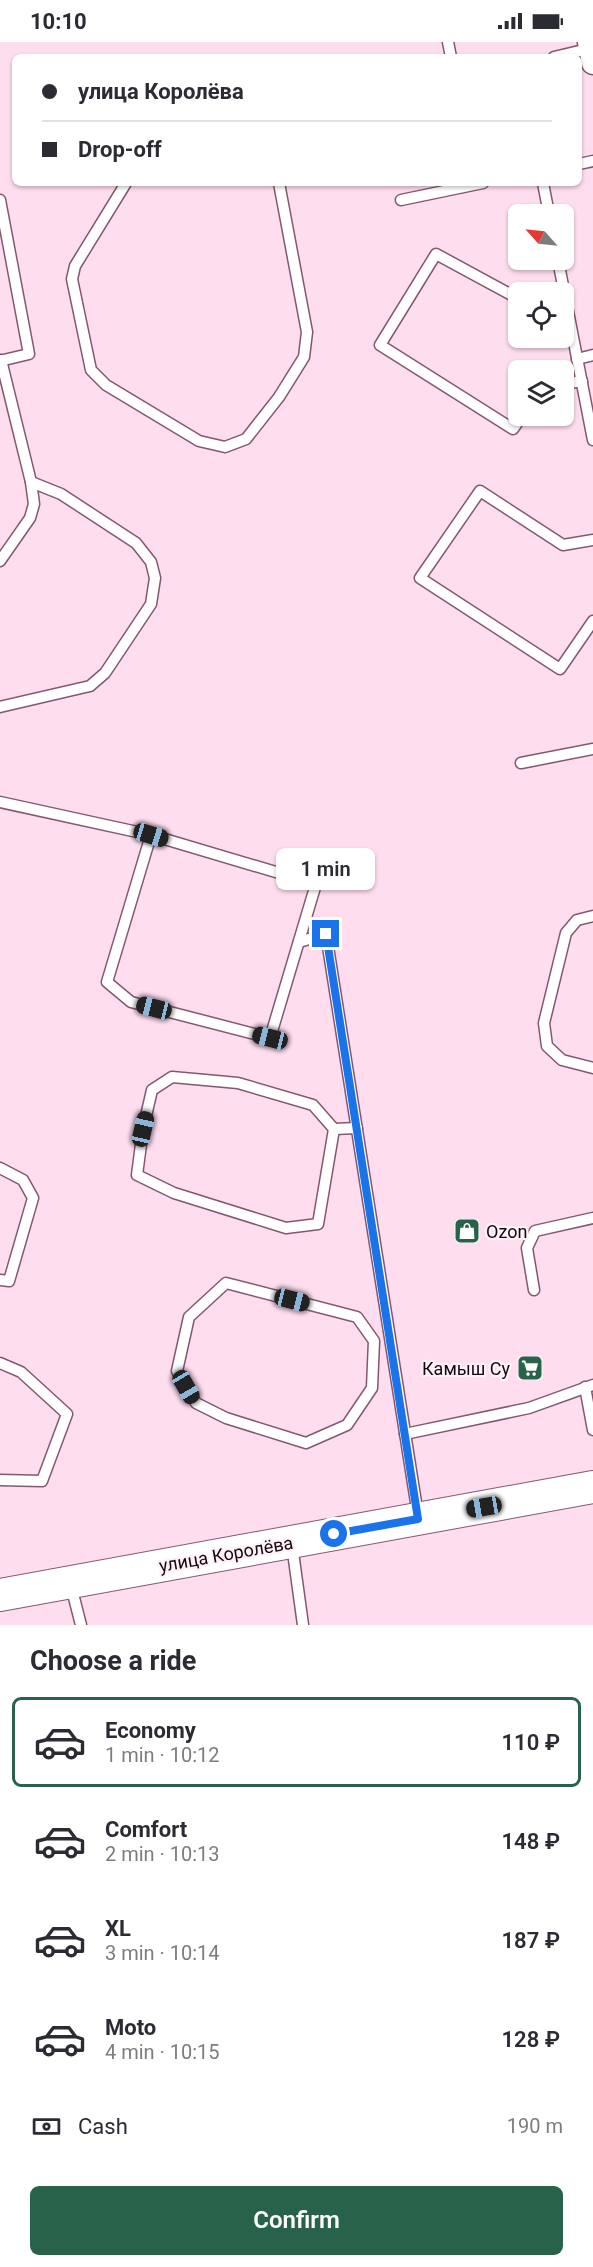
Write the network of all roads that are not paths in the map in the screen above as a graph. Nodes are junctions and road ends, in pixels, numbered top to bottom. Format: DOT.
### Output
graph roads {
  1 [pos="591,50"];
  2 [pos="570,54"];
  3 [pos="124,186"];
  4 [pos="280,186"];
  5 [pos="469,186"];
  6 [pos="544,186"];
  7 [pos="0,200"];
  8 [pos="401,200"];
  9 [pos="547,204"];
  10 [pos="508,293"];
  11 [pos="574,346"];
  12 [pos="593,355"];
  13 [pos="577,359"];
  14 [pos="0,360"];
  15 [pos="582,381"];
  16 [pos="574,382"];
  17 [pos="508,426"];
  18 [pos="593,440"];
  19 [pos="31,482"];
  20 [pos="593,540"];
  21 [pos="0,561"];
  22 [pos="593,621"];
  23 [pos="0,707"];
  24 [pos="593,749"];
  25 [pos="521,763"];
  26 [pos="0,802"];
  27 [pos="151,835"];
  28 [pos="593,916"];
  29 [pos="299,942"];
  30 [pos="593,1068"];
  31 [pos="357,1128"];
  32 [pos="334,1129"];
  33 [pos="0,1168"];
  34 [pos="593,1218"];
  35 [pos="0,1280"];
  36 [pos="534,1290"];
  37 [pos="374,1341"];
  38 [pos="391,1345"];
  39 [pos="0,1363"];
  40 [pos="589,1386"];
  41 [pos="593,1430"];
  42 [pos="405,1434"];
  43 [pos="0,1480"];
  44 [pos="593,1486"];
  45 [pos="418,1519"];
  46 [pos="291,1542"];
  47 [pos="70,1582"];
  48 [pos="0,1595"];
  49 [pos="81,1625"];
  50 [pos="303,1625"];
  1 -- 2 [label="lane"];
  3 -- 4 [label="lane"];
  5 -- 8 [label="lane"];
  6 -- 9 [label="lane"];
  7 -- 14 [label="lane"];
  10 -- 17 [label="lane"];
  11 -- 13 [label="lane"];
  12 -- 13 [label="lane"];
  13 -- 15 [label="lane"];
  14 -- 19 [label="lane"];
  15 -- 16 [label="lane"];
  15 -- 18 [label="lane"];
  19 -- 21 [label="lane"];
  19 -- 23 [label="lane"];
  20 -- 22 [label="lane"];
  24 -- 25 [label="lane"];
  26 -- 27 [label="lane"];
  27 -- 29 [label="lane"];
  27 -- 29 [label="lane"];
  28 -- 30 [label="lane"];
  29 -- 31 [label="lane"];
  31 -- 32 [label="lane"];
  31 -- 38 [label="lane"];
  32 -- 32 [label="lane"];
  33 -- 35 [label="lane"];
  34 -- 36 [label="lane"];
  37 -- 37 [label="lane"];
  37 -- 38 [label="lane"];
  38 -- 42 [label="lane"];
  39 -- 43 [label="lane"];
  40 -- 41 [label="lane"];
  40 -- 42 [label="lane"];
  42 -- 45 [label="lane"];
  44 -- 45 [label="street, улица Королёва"];
  45 -- 46 [label="street, улица Королёва"];
  46 -- 47 [label="street, улица Королёва"];
  46 -- 50 [label="lane"];
  47 -- 48 [label="street, улица Королёва"];
  47 -- 49 [label="lane"];
}
